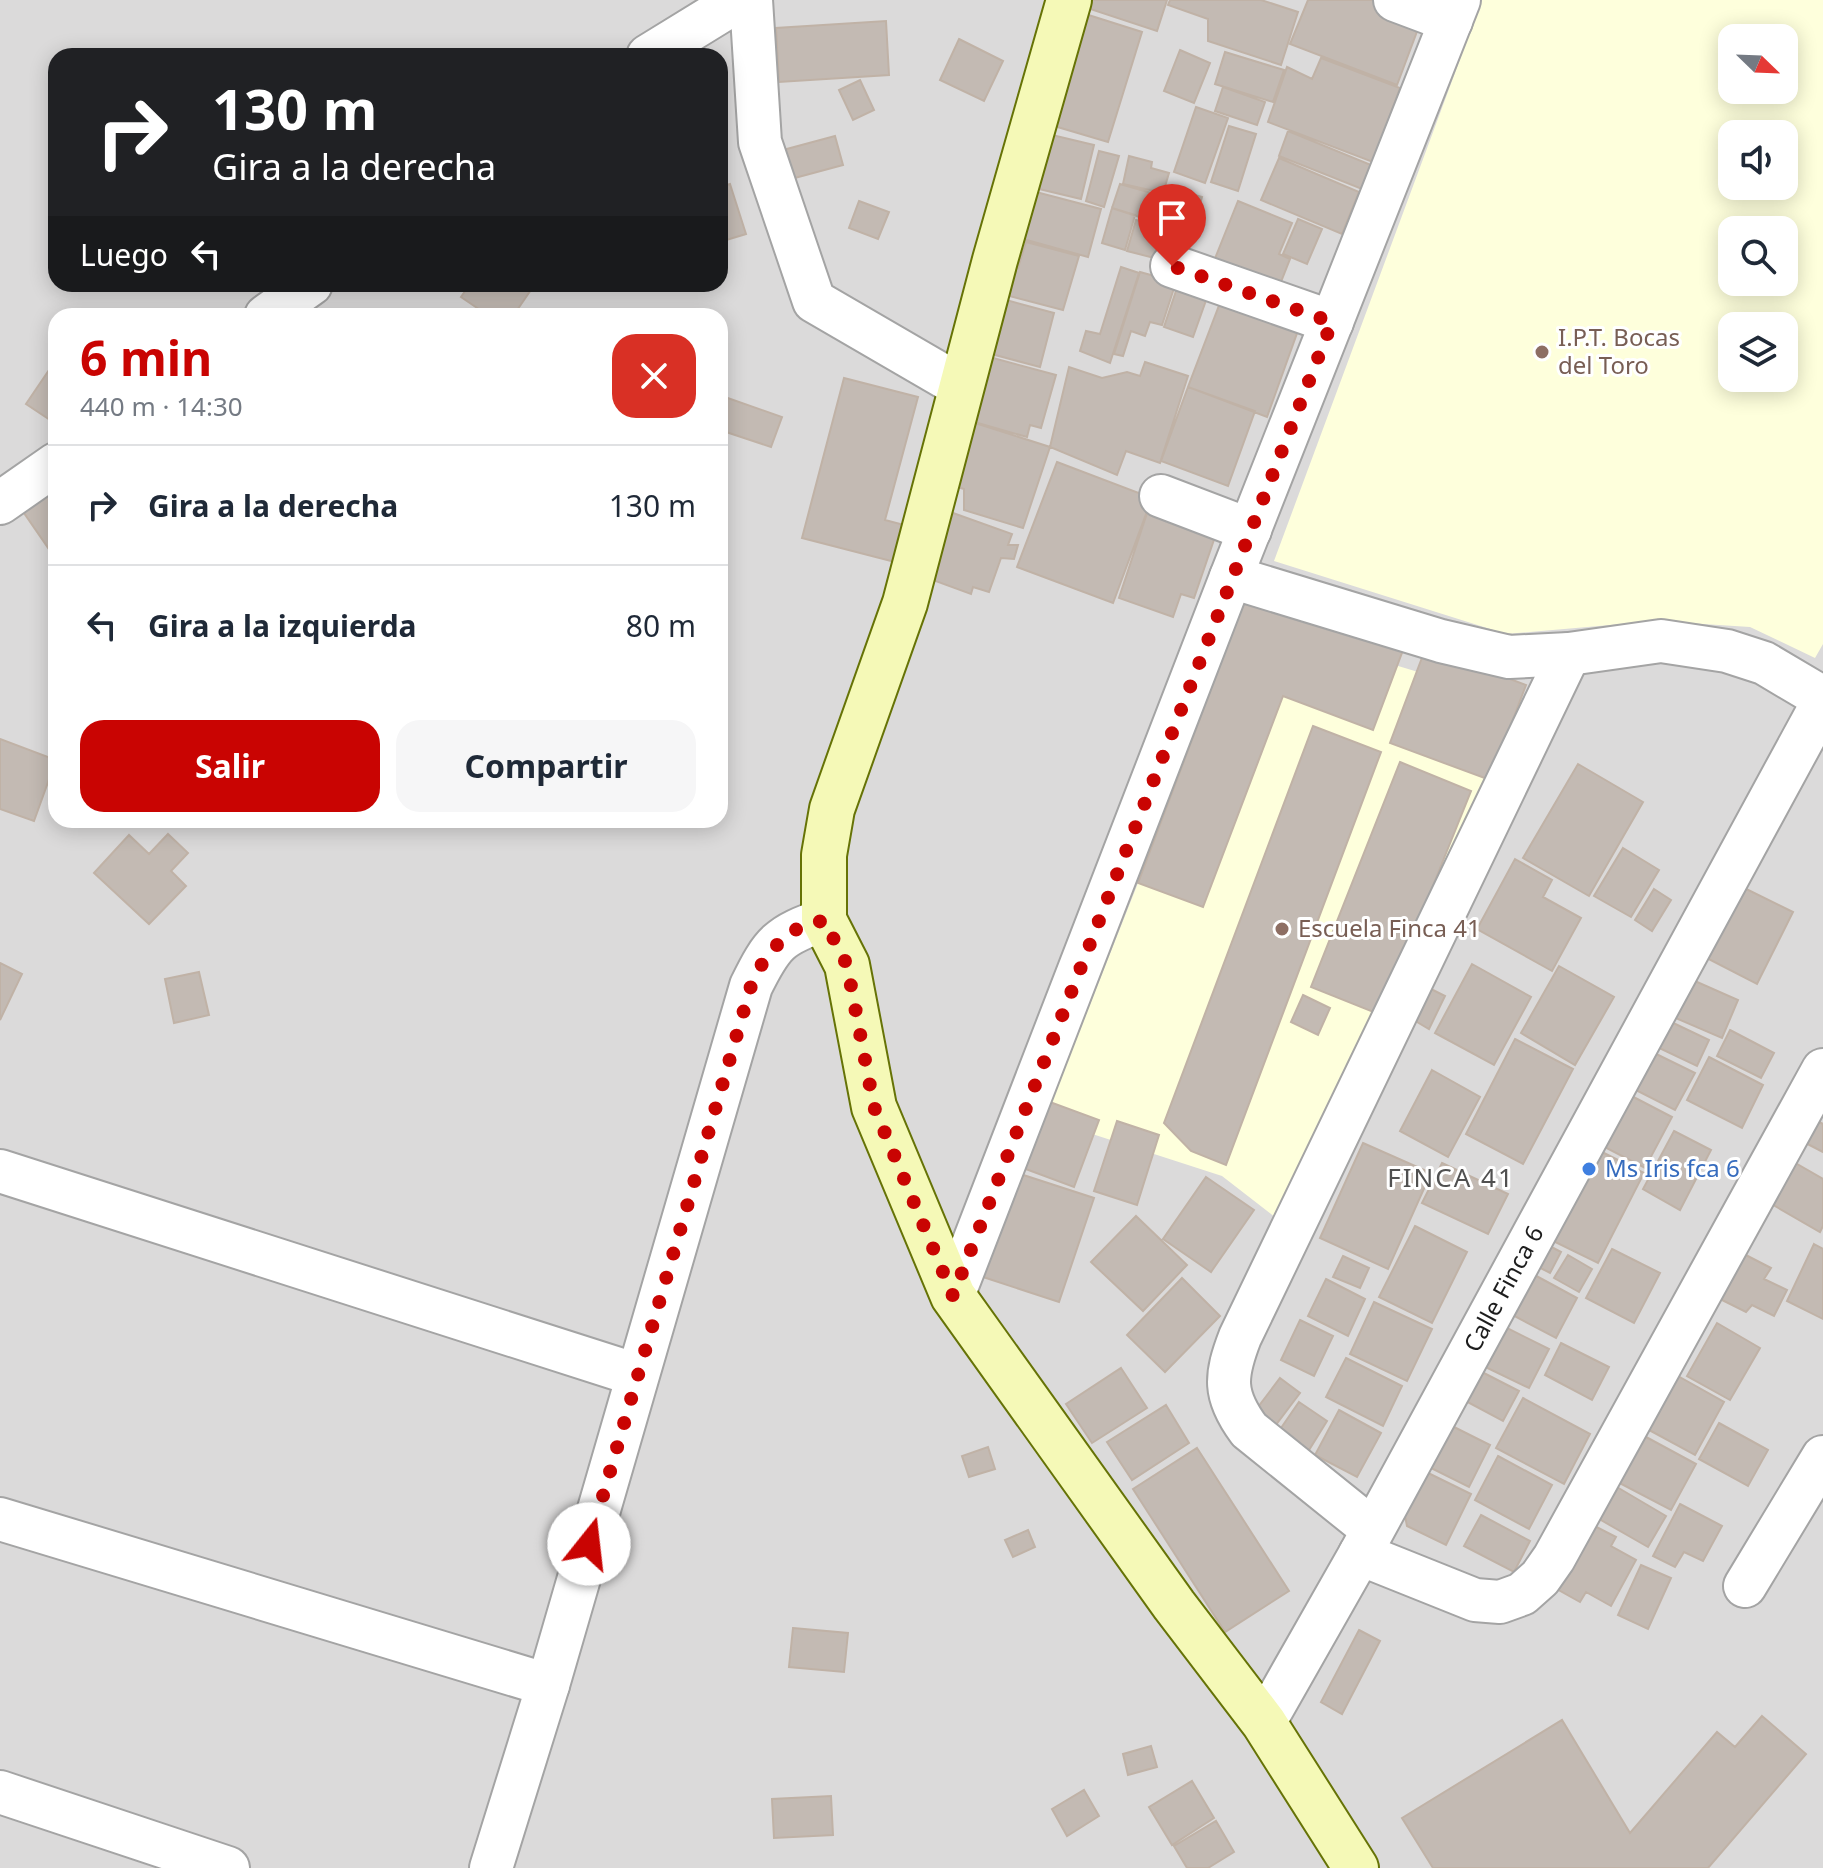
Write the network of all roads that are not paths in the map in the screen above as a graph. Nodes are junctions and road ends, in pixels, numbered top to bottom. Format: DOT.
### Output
graph roads {
  1 [pos="739,0"];
  2 [pos="751,0"];
  3 [pos="1069,0"];
  4 [pos="1395,0"];
  5 [pos="1455,11"];
  6 [pos="661,48"];
  7 [pos="1172,266"];
  8 [pos="300,292"];
  9 [pos="277,308"];
  10 [pos="1332,322"];
  11 [pos="962,387"];
  12 [pos="48,470"];
  13 [pos="1161,496"];
  14 [pos="0,503"];
  15 [pos="1250,530"];
  16 [pos="1231,577"];
  17 [pos="1569,654"];
  18 [pos="1823,700"];
  19 [pos="824,920"];
  20 [pos="1823,1070"];
  21 [pos="0,1171"];
  22 [pos="953,1296"];
  23 [pos="637,1375"];
  24 [pos="1823,1457"];
  25 [pos="0,1519"];
  26 [pos="1366,1541"];
  27 [pos="1745,1586"];
  28 [pos="548,1685"];
  29 [pos="1264,1723"];
  30 [pos="0,1792"];
  31 [pos="228,1868"];
  32 [pos="491,1868"];
  33 [pos="1356,1868"];
  1 -- 6 [label="street"];
  2 -- 11 [label="street"];
  3 -- 11 [label="street"];
  4 -- 5 [label="street"];
  5 -- 10 [label="street"];
  7 -- 10 [label="street"];
  8 -- 9 [label="street"];
  10 -- 15 [label="street"];
  11 -- 19 [label="street"];
  12 -- 14 [label="street"];
  13 -- 15 [label="street"];
  15 -- 16 [label="street"];
  16 -- 17 [label="street"];
  16 -- 22 [label="street"];
  17 -- 18 [label="street"];
  17 -- 26 [label="street"];
  18 -- 26 [label="street, Calle Finca 6"];
  19 -- 22 [label="street"];
  19 -- 23 [label="street"];
  20 -- 26 [label="street"];
  21 -- 23 [label="street"];
  22 -- 29 [label="street"];
  23 -- 28 [label="street"];
  24 -- 27 [label="street"];
  25 -- 28 [label="street"];
  26 -- 29 [label="street, Calle Finca 6"];
  28 -- 32 [label="street"];
  29 -- 33 [label="street"];
  30 -- 31 [label="street"];
}
